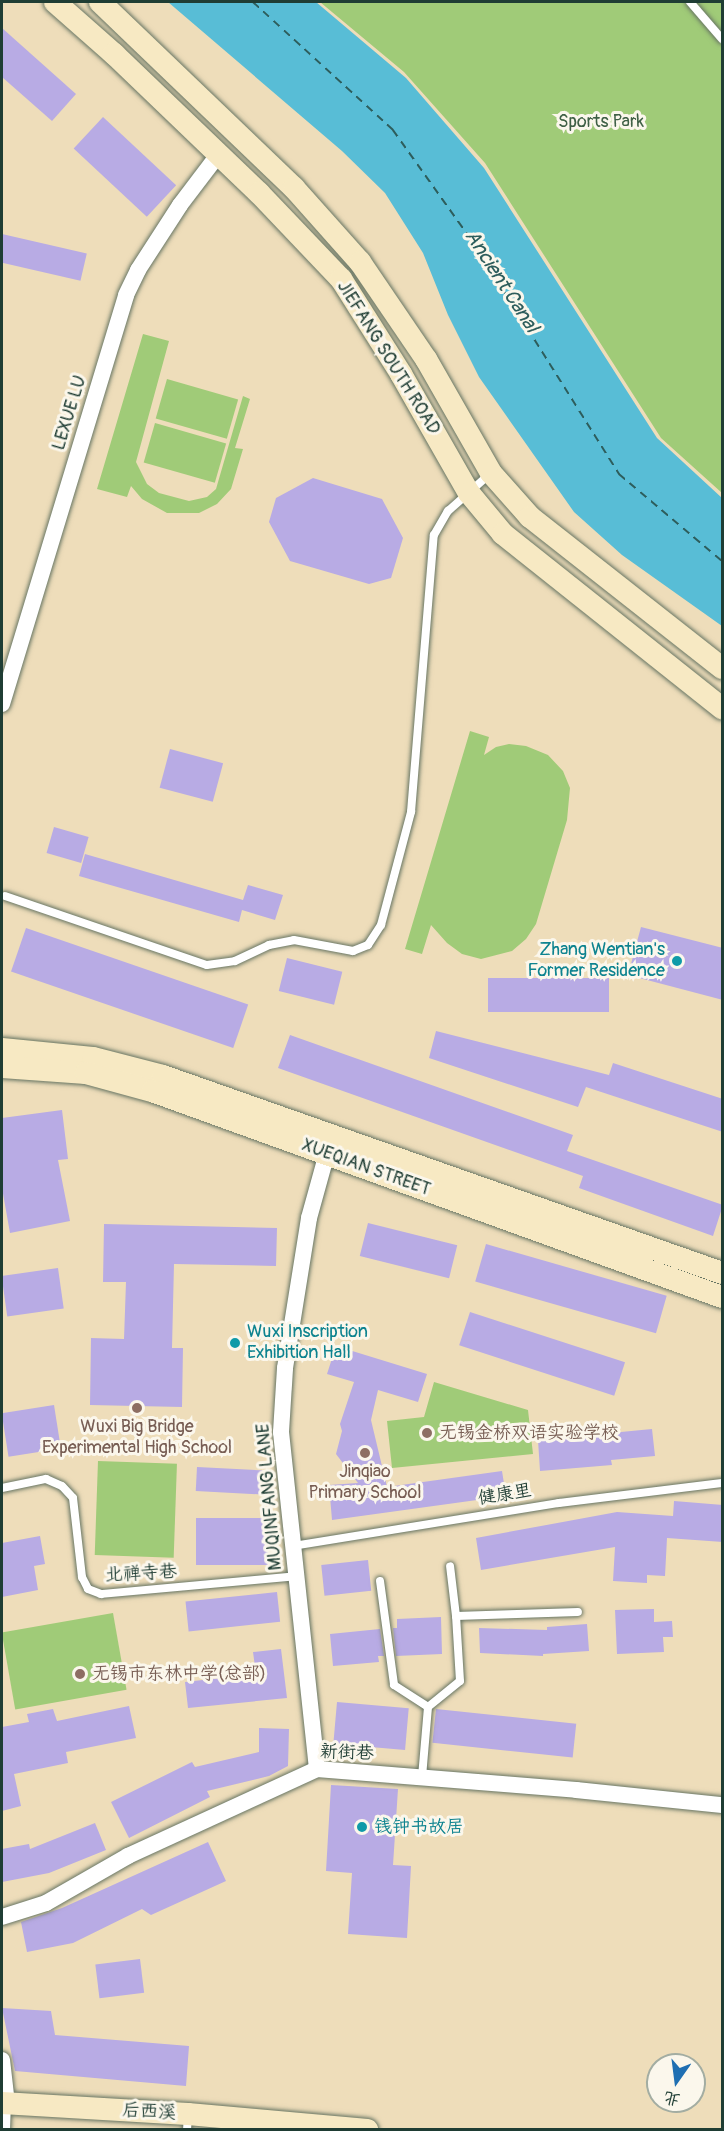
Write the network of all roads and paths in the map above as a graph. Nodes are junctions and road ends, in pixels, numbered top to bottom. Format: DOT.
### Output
graph roads {
  1 [pos="55,2"];
  2 [pos="100,2"];
  3 [pos="690,2"];
  4 [pos="723,39"];
  5 [pos="218,155"];
  6 [pos="492,473"];
  7 [pos="468,493"];
  8 [pos="723,668"];
  9 [pos="2,704"];
  10 [pos="723,708"];
  11 [pos="5,896"];
  12 [pos="2,1049"];
  13 [pos="2,1067"];
  14 [pos="327,1153"];
  15 [pos="723,1273"];
  16 [pos="723,1298"];
  17 [pos="723,1483"];
  18 [pos="2,1488"];
  19 [pos="293,1546"];
  20 [pos="450,1566"];
  21 [pos="297,1576"];
  22 [pos="380,1581"];
  23 [pos="578,1612"];
  24 [pos="456,1616"];
  25 [pos="428,1707"];
  26 [pos="316,1769"];
  27 [pos="422,1777"];
  28 [pos="723,1805"];
  29 [pos="2,1917"];
  30 [pos="2,2060"];
  31 [pos="4,2103"];
  32 [pos="188,2122"];
  33 [pos="354,2129"];
  34 [pos="6,2130"];
  1 -- 5 [label="main road, JIEFANG SOUTH ROAD"];
  2 -- 6 [label="main road, JIEFANG SOUTH ROAD"];
  3 -- 4 [label="lane"];
  5 -- 7 [label="main road, JIEFANG SOUTH ROAD"];
  5 -- 9 [label="street, LEXUE LU"];
  6 -- 7 [label="lane"];
  6 -- 8 [label="main road, JIEFANG SOUTH ROAD"];
  7 -- 10 [label="main road, JIEFANG SOUTH ROAD"];
  7 -- 11 [label="lane"];
  12 -- 15 [label="main road, XUEQIAN STREET"];
  13 -- 14 [label="main road, XUEQIAN STREET"];
  14 -- 16 [label="main road, XUEQIAN STREET"];
  14 -- 19 [label="street, MUQINFANG LANE"];
  17 -- 19 [label="lane, 健康里"];
  18 -- 21 [label="lane, 北禅寺巷"];
  19 -- 21 [label="street, MUQINFANG LANE"];
  20 -- 24 [label="lane"];
  21 -- 26 [label="street, MUQINFANG LANE"];
  22 -- 25 [label="lane"];
  23 -- 24 [label="lane"];
  24 -- 25 [label="lane"];
  25 -- 27 [label="lane"];
  26 -- 27 [label="street, 新街巷"];
  26 -- 29 [label="street, 新街巷"];
  27 -- 28 [label="street, 新街巷"];
  30 -- 31 [label="street"];
  31 -- 32 [label="main road, 后西溪"];
  31 -- 34 [label="lane"];
  32 -- 33 [label="main road, 后西溪"];
}
